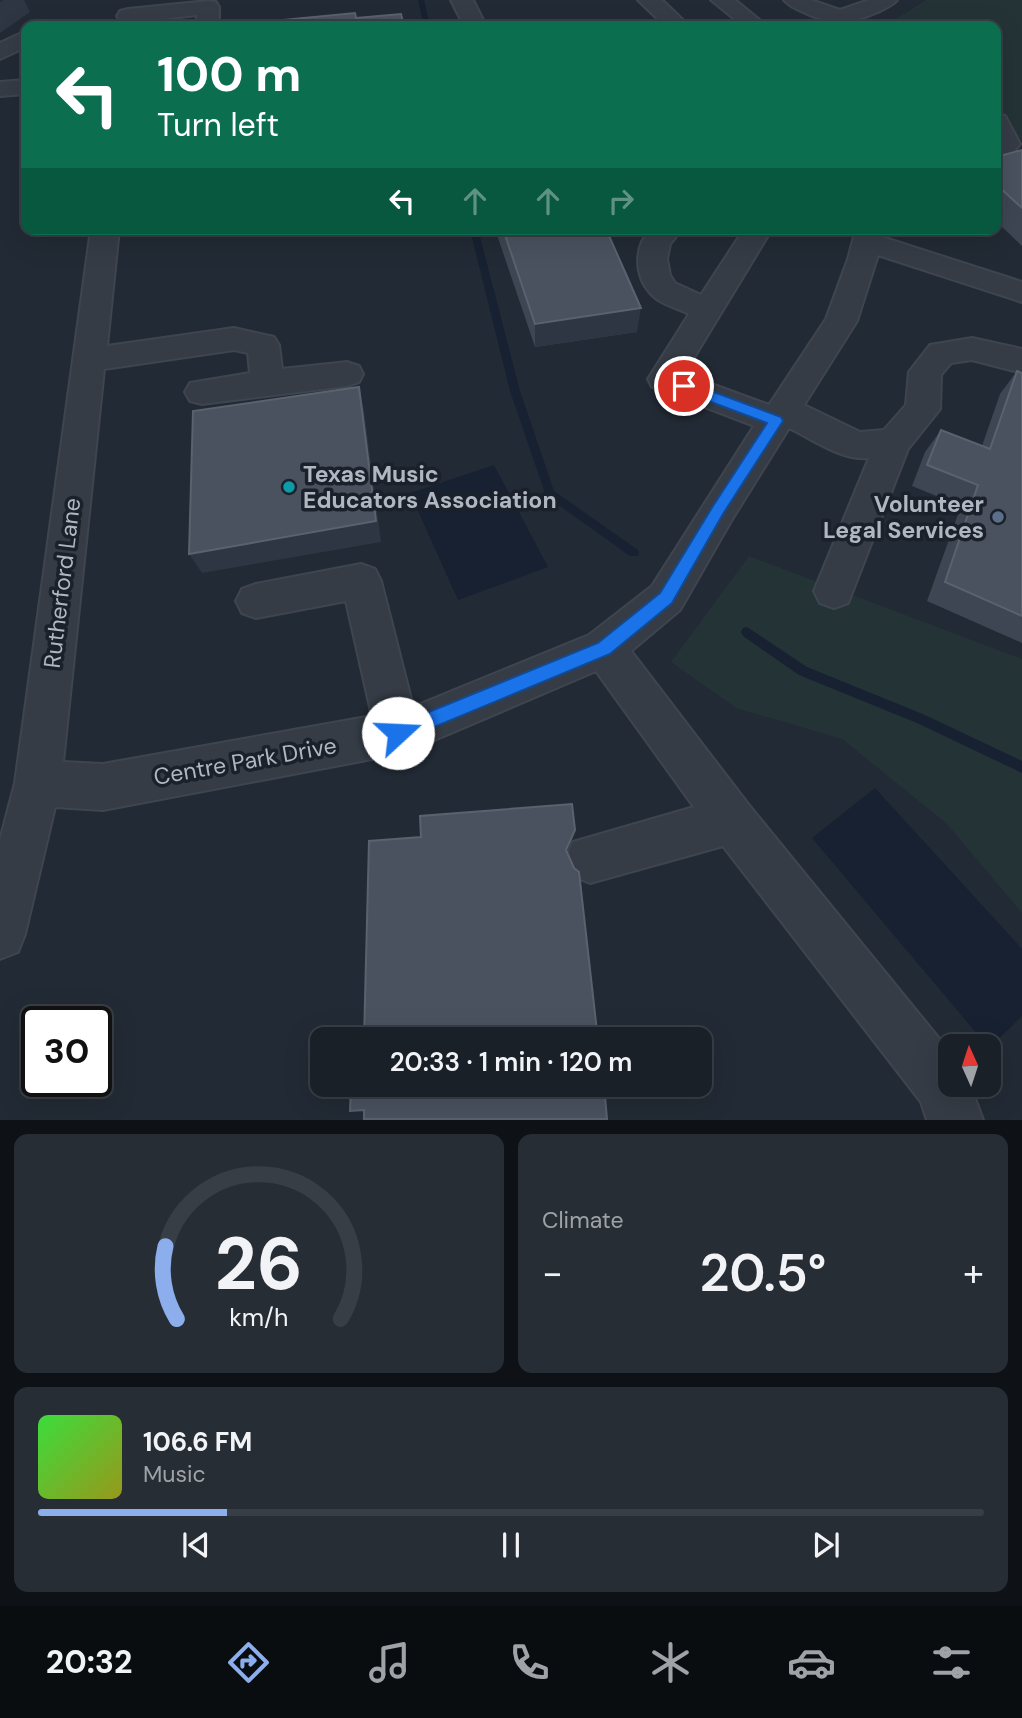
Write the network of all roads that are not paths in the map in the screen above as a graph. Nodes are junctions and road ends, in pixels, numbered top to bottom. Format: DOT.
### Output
graph roads {
  1 [pos="462,0"];
  2 [pos="649,0"];
  3 [pos="722,0"];
  4 [pos="795,0"];
  5 [pos="886,0"];
  6 [pos="128,14"];
  7 [pos="208,21"];
  8 [pos="472,21"];
  9 [pos="672,21"];
  10 [pos="749,21"];
  11 [pos="21,41"];
  12 [pos="0,52"];
  13 [pos="21,87"];
  14 [pos="0,89"];
  15 [pos="1001,131"];
  16 [pos="1001,151"];
  17 [pos="105,235"];
  18 [pos="662,235"];
  19 [pos="754,235"];
  20 [pos="869,236"];
  21 [pos="1022,292"];
  22 [pos="706,309"];
  23 [pos="90,360"];
  24 [pos="1022,361"];
  25 [pos="347,374"];
  26 [pos="267,383"];
  27 [pos="202,392"];
  28 [pos="779,416"];
  29 [pos="893,443"];
  30 [pos="834,592"];
  31 [pos="256,601"];
  32 [pos="604,648"];
  33 [pos="398,733"];
  34 [pos="38,783"];
  35 [pos="732,820"];
  36 [pos="590,859"];
  37 [pos="0,934"];
  38 [pos="955,1119"];
  1 -- 8 [label="street"];
  2 -- 9 [label="street"];
  3 -- 10 [label="street"];
  4 -- 5 [label="street"];
  6 -- 7 [label="street"];
  11 -- 12 [label="street"];
  13 -- 14 [label="street"];
  15 -- 16 [label="street"];
  17 -- 23 [label="street, Rutherford Lane"];
  18 -- 22 [label="street"];
  19 -- 22 [label="street"];
  20 -- 21 [label="street"];
  20 -- 28 [label="street, Centre Park Drive"];
  22 -- 28 [label="street"];
  23 -- 26 [label="street"];
  23 -- 34 [label="street, Rutherford Lane"];
  24 -- 29 [label="street"];
  25 -- 26 [label="street"];
  26 -- 27 [label="street"];
  28 -- 29 [label="street"];
  28 -- 32 [label="street, Centre Park Drive"];
  29 -- 30 [label="street"];
  31 -- 33 [label="street"];
  32 -- 33 [label="street, Centre Park Drive"];
  32 -- 35 [label="street"];
  33 -- 34 [label="street, Centre Park Drive"];
  34 -- 37 [label="street, Rutherford Lane"];
  35 -- 36 [label="street"];
  35 -- 38 [label="street"];
}
